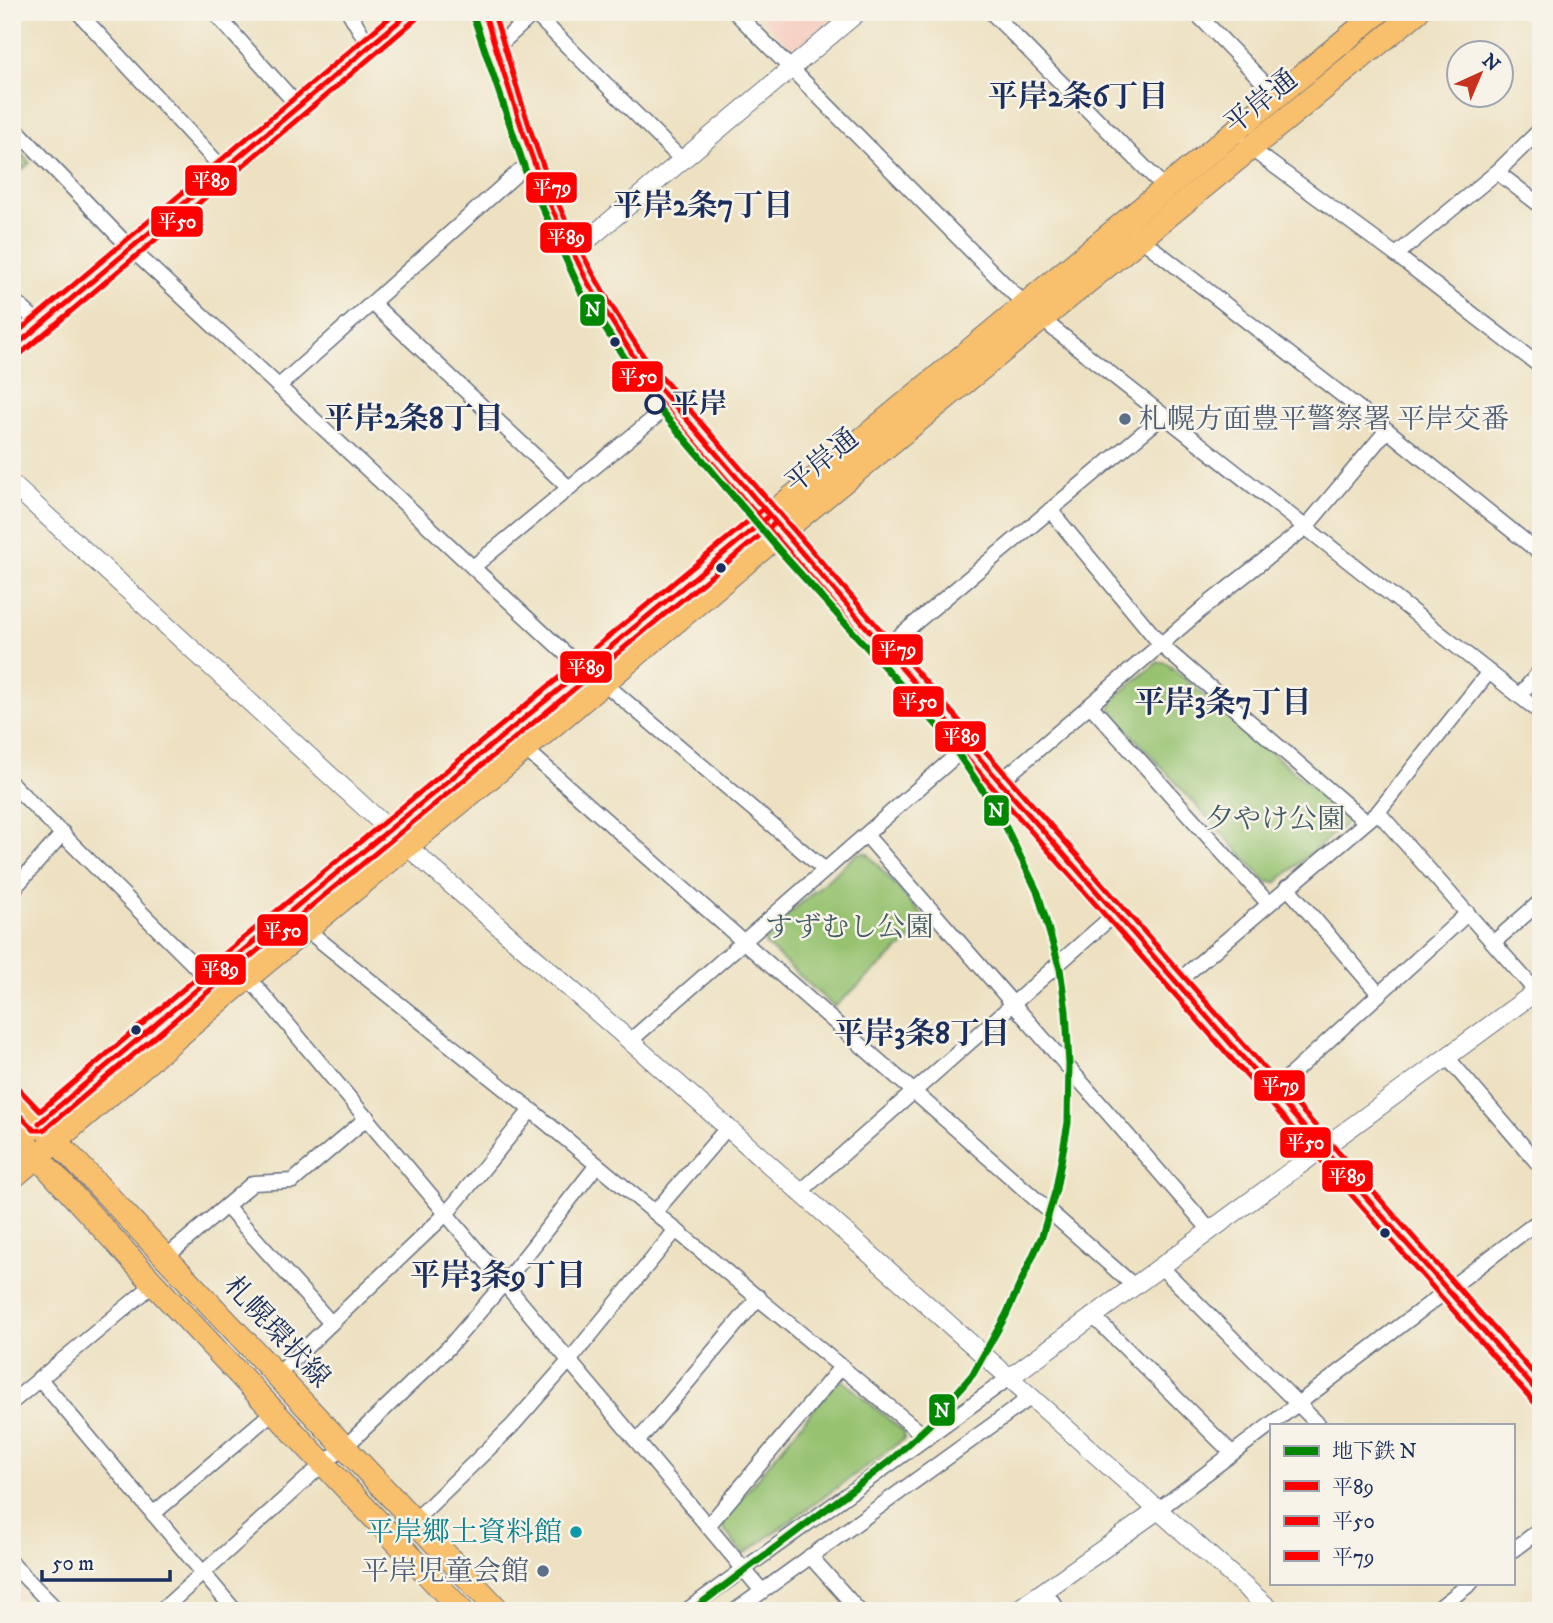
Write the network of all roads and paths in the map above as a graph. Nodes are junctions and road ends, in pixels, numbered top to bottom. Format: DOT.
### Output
graph roads {
  1 [pos="78,12"];
  2 [pos="214,12"];
  3 [pos="349,12"];
  4 [pos="410,12"];
  5 [pos="484,12"];
  6 [pos="534,12"];
  7 [pos="735,12"];
  8 [pos="858,12"];
  9 [pos="991,12"];
  10 [pos="1195,12"];
  11 [pos="1379,12"];
  12 [pos="1403,17"];
  13 [pos="369,47"];
  14 [pos="496,48"];
  15 [pos="792,69"];
  16 [pos="1277,96"];
  17 [pos="298,106"];
  18 [pos="12,125"];
  19 [pos="1237,128"];
  20 [pos="1541,129"];
  21 [pos="1250,148"];
  22 [pos="533,160"];
  23 [pos="682,160"];
  24 [pos="223,169"];
  25 [pos="1497,172"];
  26 [pos="1165,188"];
  27 [pos="1541,206"];
  28 [pos="1127,221"];
  29 [pos="1141,239"];
  30 [pos="131,249"];
  31 [pos="572,253"];
  32 [pos="1396,255"];
  33 [pos="12,299"];
  34 [pos="372,303"];
  35 [pos="1025,303"];
  36 [pos="1044,319"];
  37 [pos="41,325"];
  38 [pos="12,349"];
  39 [pos="1541,367"];
  40 [pos="279,386"];
  41 [pos="671,404"];
  42 [pos="1163,416"];
  43 [pos="1387,430"];
  44 [pos="12,484"];
  45 [pos="569,488"];
  46 [pos="1050,510"];
  47 [pos="776,524"];
  48 [pos="1305,528"];
  49 [pos="1541,554"];
  50 [pos="473,567"];
  51 [pos="1161,646"];
  52 [pos="884,649"];
  53 [pos="583,670"];
  54 [pos="1541,670"];
  55 [pos="1489,672"];
  56 [pos="604,683"];
  57 [pos="1519,696"];
  58 [pos="1090,705"];
  59 [pos="1541,713"];
  60 [pos="968,745"];
  61 [pos="525,749"];
  62 [pos="1000,782"];
  63 [pos="12,784"];
  64 [pos="1378,812"];
  65 [pos="1365,821"];
  66 [pos="390,830"];
  67 [pos="63,833"];
  68 [pos="866,835"];
  69 [pos="408,847"];
  70 [pos="825,870"];
  71 [pos="1287,887"];
  72 [pos="12,891"];
  73 [pos="1541,901"];
  74 [pos="1268,903"];
  75 [pos="1116,913"];
  76 [pos="1468,913"];
  77 [pos="307,930"];
  78 [pos="743,942"];
  79 [pos="1494,942"];
  80 [pos="234,958"];
  81 [pos="248,978"];
  82 [pos="1177,982"];
  83 [pos="217,989"];
  84 [pos="1539,992"];
  85 [pos="1379,994"];
  86 [pos="1013,1004"];
  87 [pos="630,1041"];
  88 [pos="1446,1056"];
  89 [pos="1272,1092"];
  90 [pos="914,1093"];
  91 [pos="12,1094"];
  92 [pos="531,1110"];
  93 [pos="368,1117"];
  94 [pos="39,1123"];
  95 [pos="727,1128"];
  96 [pos="15,1138"];
  97 [pos="55,1141"];
  98 [pos="1322,1148"];
  99 [pos="37,1157"];
  100 [pos="597,1165"];
  101 [pos="1541,1167"];
  102 [pos="12,1178"];
  103 [pos="799,1193"];
  104 [pos="226,1206"];
  105 [pos="655,1212"];
  106 [pos="447,1213"];
  107 [pos="1541,1219"];
  108 [pos="1209,1229"];
  109 [pos="676,1230"];
  110 [pos="166,1257"];
  111 [pos="1160,1266"];
  112 [pos="505,1282"];
  113 [pos="155,1284"];
  114 [pos="1133,1285"];
  115 [pos="1448,1290"];
  116 [pos="759,1297"];
  117 [pos="1092,1315"];
  118 [pos="330,1322"];
  119 [pos="570,1360"];
  120 [pos="842,1366"];
  121 [pos="277,1375"];
  122 [pos="39,1378"];
  123 [pos="1009,1378"];
  124 [pos="1541,1396"];
  125 [pos="1031,1397"];
  126 [pos="12,1402"];
  127 [pos="1298,1403"];
  128 [pos="274,1411"];
  129 [pos="1318,1424"];
  130 [pos="927,1438"];
  131 [pos="638,1441"];
  132 [pos="345,1447"];
  133 [pos="1231,1453"];
  134 [pos="324,1463"];
  135 [pos="1158,1510"];
  136 [pos="153,1514"];
  137 [pos="414,1521"];
  138 [pos="708,1526"];
  139 [pos="1541,1529"];
  140 [pos="1514,1549"];
  141 [pos="810,1556"];
  142 [pos="12,1564"];
  143 [pos="744,1571"];
  144 [pos="202,1572"];
  145 [pos="1470,1584"];
  146 [pos="1044,1590"];
  147 [pos="762,1591"];
  148 [pos="58,1611"];
  149 [pos="161,1611"];
  150 [pos="235,1611"];
  151 [pos="462,1611"];
  152 [pos="499,1611"];
  153 [pos="686,1611"];
  154 [pos="735,1611"];
  155 [pos="859,1611"];
  156 [pos="1016,1611"];
  157 [pos="1059,1611"];
  158 [pos="1272,1611"];
  159 [pos="1435,1611"];
  1 -- 24 [label="street"];
  2 -- 17 [label="street"];
  3 -- 13 [label="street"];
  4 -- 13 [label="street"];
  5 -- 14 [label="street"];
  6 -- 14 [label="street"];
  6 -- 23 [label="street"];
  7 -- 15 [label="street"];
  8 -- 15 [label="street"];
  9 -- 26 [label="street"];
  10 -- 16 [label="street"];
  11 -- 16 [label="main road, 平岸通"];
  12 -- 21 [label="main road, 平岸通"];
  13 -- 17 [label="street"];
  14 -- 22 [label="street"];
  15 -- 23 [label="street"];
  15 -- 35 [label="street"];
  16 -- 19 [label="main road, 平岸通"];
  17 -- 24 [label="street"];
  18 -- 30 [label="street"];
  19 -- 21 [label="street"];
  19 -- 26 [label="main road, 平岸通"];
  20 -- 25 [label="street"];
  21 -- 29 [label="main road, 平岸通"];
  21 -- 32 [label="street"];
  22 -- 31 [label="street"];
  22 -- 34 [label="street"];
  23 -- 31 [label="street"];
  24 -- 30 [label="street"];
  25 -- 27 [label="street"];
  25 -- 32 [label="street"];
  26 -- 28 [label="main road, 平岸通"];
  28 -- 29 [label="street"];
  28 -- 35 [label="main road, 平岸通"];
  29 -- 36 [label="main road, 平岸通"];
  29 -- 43 [label="street"];
  30 -- 37 [label="street"];
  30 -- 40 [label="street"];
  31 -- 41 [label="street"];
  32 -- 39 [label="street"];
  33 -- 37 [label="street"];
  34 -- 40 [label="street"];
  34 -- 45 [label="street"];
  35 -- 36 [label="street"];
  35 -- 47 [label="main road, 平岸通"];
  36 -- 42 [label="street"];
  36 -- 47 [label="main road, 平岸通"];
  37 -- 38 [label="street"];
  40 -- 50 [label="street"];
  41 -- 45 [label="street"];
  41 -- 47 [label="street"];
  42 -- 46 [label="street"];
  42 -- 48 [label="street"];
  43 -- 48 [label="street"];
  43 -- 49 [label="street"];
  44 -- 66 [label="street"];
  45 -- 50 [label="street"];
  46 -- 51 [label="street"];
  46 -- 52 [label="street"];
  47 -- 52 [label="street"];
  47 -- 53 [label="main road, 平岸通"];
  47 -- 56 [label="main road, 平岸通"];
  48 -- 51 [label="street"];
  48 -- 55 [label="street"];
  50 -- 53 [label="street"];
  51 -- 58 [label="street"];
  51 -- 65 [label="street"];
  52 -- 60 [label="street"];
  53 -- 56 [label="street"];
  53 -- 66 [label="main road, 平岸通"];
  54 -- 57 [label="street"];
  55 -- 57 [label="street"];
  55 -- 64 [label="street"];
  56 -- 61 [label="main road, 平岸通"];
  56 -- 70 [label="street"];
  57 -- 59 [label="street"];
  58 -- 62 [label="street"];
  58 -- 74 [label="street"];
  60 -- 62 [label="street"];
  60 -- 68 [label="street"];
  61 -- 69 [label="main road, 平岸通"];
  61 -- 78 [label="street"];
  62 -- 75 [label="street"];
  63 -- 67 [label="street"];
  64 -- 65 [label="street"];
  64 -- 76 [label="street"];
  65 -- 71 [label="street"];
  66 -- 69 [label="street"];
  66 -- 80 [label="main road, 平岸通"];
  67 -- 72 [label="street"];
  67 -- 83 [label="street"];
  68 -- 70 [label="street"];
  68 -- 86 [label="street"];
  69 -- 77 [label="main road, 平岸通"];
  69 -- 87 [label="street"];
  70 -- 78 [label="street"];
  71 -- 74 [label="street"];
  71 -- 85 [label="street"];
  73 -- 79 [label="street"];
  74 -- 82 [label="street"];
  75 -- 82 [label="street"];
  75 -- 86 [label="street"];
  76 -- 79 [label="street"];
  76 -- 85 [label="street"];
  77 -- 81 [label="main road, 平岸通"];
  77 -- 92 [label="street"];
  78 -- 87 [label="street"];
  78 -- 90 [label="street"];
  79 -- 84 [label="street"];
  80 -- 81 [label="street"];
  80 -- 83 [label="main road, 平岸通"];
  81 -- 83 [label="main road, 平岸通"];
  81 -- 93 [label="street"];
  82 -- 89 [label="street"];
  83 -- 94 [label="main road, 平岸通"];
  83 -- 97 [label="main road, 平岸通"];
  84 -- 88 [label="street"];
  85 -- 89 [label="street"];
  86 -- 90 [label="street"];
  86 -- 108 [label="street"];
  87 -- 95 [label="street"];
  88 -- 98 [label="street"];
  88 -- 101 [label="street"];
  89 -- 98 [label="street"];
  90 -- 103 [label="street"];
  90 -- 114 [label="street"];
  91 -- 94 [label="main road, 札幌環状線"];
  92 -- 100 [label="street"];
  92 -- 106 [label="street"];
  93 -- 104 [label="street"];
  93 -- 106 [label="street"];
  94 -- 96 [label="main road, 平岸通"];
  94 -- 97 [label="main road, 札幌環状線"];
  95 -- 103 [label="street"];
  95 -- 105 [label="street"];
  96 -- 99 [label="main road, 札幌環状線"];
  97 -- 99 [label="main road, 平岸通"];
  97 -- 110 [label="main road, 札幌環状線"];
  98 -- 108 [label="street"];
  98 -- 115 [label="street"];
  99 -- 102 [label="main road, 平岸通"];
  99 -- 113 [label="main road, 札幌環状線"];
  100 -- 105 [label="street"];
  100 -- 112 [label="street"];
  103 -- 123 [label="street"];
  104 -- 110 [label="street"];
  104 -- 118 [label="street"];
  105 -- 109 [label="street"];
  106 -- 112 [label="street"];
  106 -- 118 [label="street"];
  107 -- 115 [label="street"];
  108 -- 111 [label="street"];
  109 -- 116 [label="street"];
  109 -- 119 [label="street"];
  110 -- 121 [label="main road, 札幌環状線"];
  111 -- 114 [label="street"];
  111 -- 127 [label="street"];
  112 -- 119 [label="street"];
  112 -- 132 [label="street"];
  113 -- 122 [label="street"];
  113 -- 128 [label="main road, 札幌環状線"];
  114 -- 117 [label="street"];
  115 -- 124 [label="street"];
  115 -- 127 [label="street"];
  116 -- 120 [label="street"];
  116 -- 131 [label="street"];
  117 -- 123 [label="street"];
  117 -- 133 [label="street"];
  118 -- 121 [label="street"];
  119 -- 131 [label="street"];
  119 -- 137 [label="street"];
  120 -- 130 [label="street"];
  120 -- 138 [label="street"];
  121 -- 132 [label="main road, 札幌環状線"];
  122 -- 126 [label="street"];
  122 -- 136 [label="street"];
  123 -- 125 [label="street"];
  123 -- 130 [label="street"];
  125 -- 135 [label="street"];
  125 -- 141 [label="street"];
  127 -- 129 [label="street"];
  127 -- 133 [label="street"];
  128 -- 134 [label="main road, 札幌環状線"];
  128 -- 136 [label="street"];
  130 -- 143 [label="street"];
  131 -- 138 [label="street"];
  132 -- 134 [label="street"];
  132 -- 137 [label="main road, 札幌環状線"];
  133 -- 135 [label="street"];
  134 -- 144 [label="street"];
  134 -- 151 [label="main road, 札幌環状線"];
  135 -- 146 [label="street"];
  135 -- 158 [label="street"];
  136 -- 144 [label="street"];
  137 -- 152 [label="main road, 札幌環状線"];
  138 -- 143 [label="street"];
  139 -- 140 [label="street"];
  141 -- 147 [label="street"];
  141 -- 155 [label="street"];
  142 -- 148 [label="street"];
  143 -- 147 [label="street"];
  143 -- 153 [label="street"];
  144 -- 149 [label="street"];
  144 -- 150 [label="street"];
  145 -- 159 [label="street"];
  146 -- 156 [label="street"];
  146 -- 157 [label="street"];
  147 -- 154 [label="street"];
}
